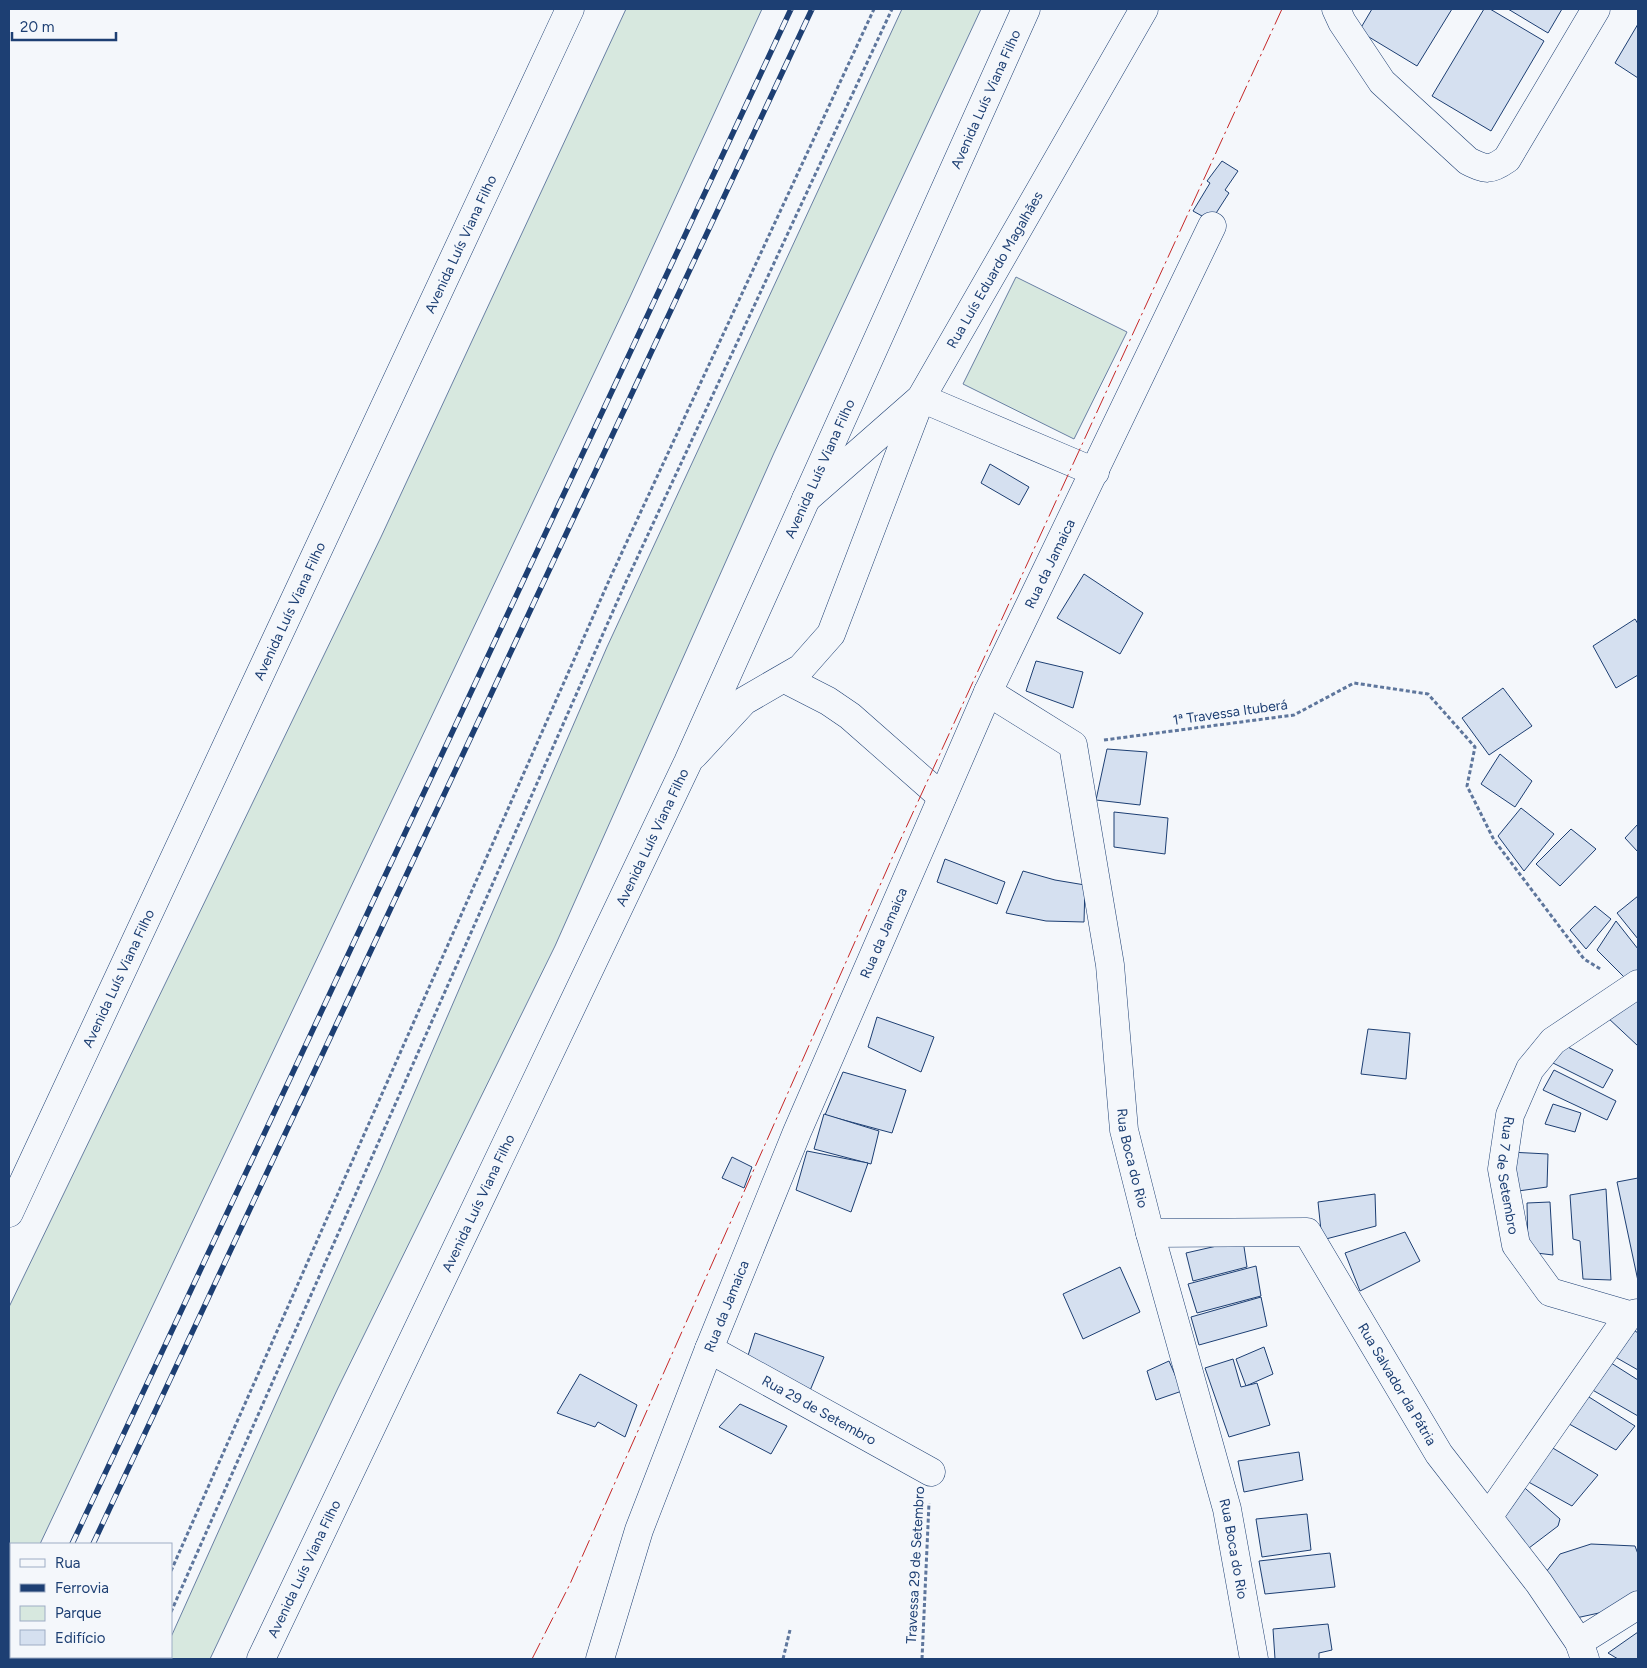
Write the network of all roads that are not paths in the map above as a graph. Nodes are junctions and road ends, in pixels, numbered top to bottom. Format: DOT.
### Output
graph roads {
  1 [pos="570,9"];
  2 [pos="1026,9"];
  3 [pos="1144,9"];
  4 [pos="1336,9"];
  5 [pos="1596,9"];
  6 [pos="1212,226"];
  7 [pos="921,398"];
  8 [pos="1095,472"];
  9 [pos="806,498"];
  10 [pos="785,680"];
  11 [pos="988,692"];
  12 [pos="688,762"];
  13 [pos="942,797"];
  14 [pos="1634,986"];
  15 [pos="9,1213"];
  16 [pos="1150,1233"];
  17 [pos="1634,1314"];
  18 [pos="708,1349"];
  19 [pos="931,1472"];
  20 [pos="1488,1517"];
  21 [pos="1638,1604"];
  22 [pos="1582,1651"];
  23 [pos="261,1659"];
  24 [pos="600,1659"];
  25 [pos="1254,1659"];
  1 -- 15 [label="main road, Avenida Luís Viana Filho"];
  2 -- 9 [label="main road, Avenida Luís Viana Filho"];
  3 -- 7 [label="main road, Rua Luís Eduardo Magalhães"];
  4 -- 5 [label="main road"];
  6 -- 8 [label="main road, Rua da Jamaica"];
  7 -- 8 [label="main road"];
  7 -- 9 [label="main road, Rua Luís Eduardo Magalhães"];
  7 -- 10 [label="main road"];
  8 -- 11 [label="main road, Rua da Jamaica"];
  9 -- 12 [label="main road, Avenida Luís Viana Filho"];
  10 -- 12 [label="main road"];
  10 -- 13 [label="main road"];
  11 -- 13 [label="main road, Rua da Jamaica"];
  11 -- 16 [label="main road, Rua Boca do Rio"];
  12 -- 23 [label="main road, Avenida Luís Viana Filho"];
  13 -- 18 [label="main road, Rua da Jamaica"];
  14 -- 17 [label="main road, Rua 7 de Setembro"];
  16 -- 20 [label="main road, Rua Salvador da Pátria"];
  16 -- 25 [label="main road, Rua Boca do Rio"];
  17 -- 20 [label="main road"];
  18 -- 19 [label="main road, Rua 29 de Setembro"];
  18 -- 24 [label="main road, Rua da Jamaica"];
  20 -- 22 [label="main road, Rua Salvador da Pátria"];
  21 -- 22 [label="main road"];
}
